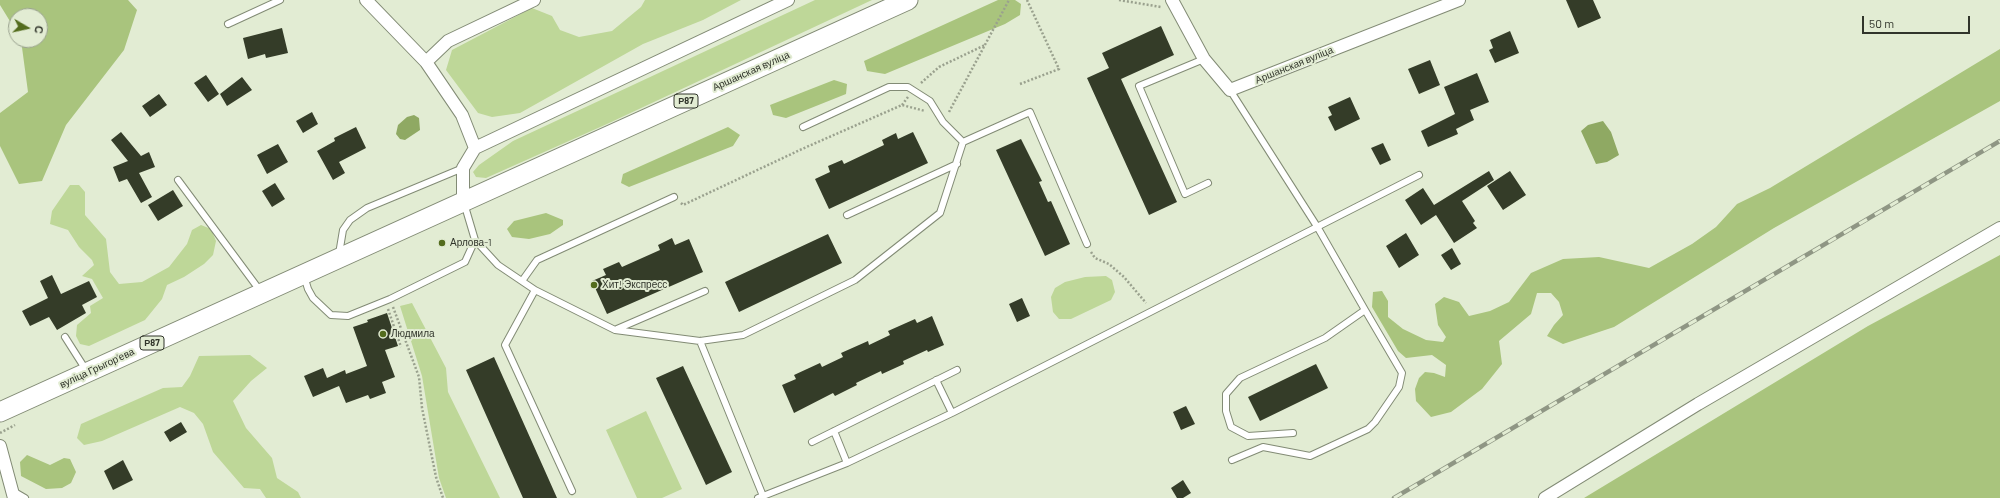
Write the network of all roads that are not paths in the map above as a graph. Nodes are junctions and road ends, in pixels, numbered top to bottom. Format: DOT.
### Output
graph roads {
  1 [pos="280,0"];
  2 [pos="366,0"];
  3 [pos="534,0"];
  4 [pos="788,0"];
  5 [pos="908,0"];
  6 [pos="1459,0"];
  7 [pos="1174,5"];
  8 [pos="228,24"];
  9 [pos="1204,59"];
  10 [pos="426,62"];
  11 [pos="1230,90"];
  12 [pos="803,127"];
  13 [pos="963,142"];
  14 [pos="475,148"];
  15 [pos="957,164"];
  16 [pos="463,168"];
  17 [pos="1418,175"];
  18 [pos="178,180"];
  19 [pos="1208,183"];
  20 [pos="674,197"];
  21 [pos="463,202"];
  22 [pos="847,216"];
  23 [pos="1318,228"];
  24 [pos="2000,228"];
  25 [pos="475,240"];
  26 [pos="1087,244"];
  27 [pos="338,258"];
  28 [pos="304,274"];
  29 [pos="522,281"];
  30 [pos="535,290"];
  31 [pos="705,291"];
  32 [pos="262,293"];
  33 [pos="1365,310"];
  34 [pos="615,330"];
  35 [pos="64,337"];
  36 [pos="700,341"];
  37 [pos="957,370"];
  38 [pos="88,373"];
  39 [pos="936,380"];
  40 [pos="0,412"];
  41 [pos="952,413"];
  42 [pos="834,431"];
  43 [pos="1293,433"];
  44 [pos="812,442"];
  45 [pos="1,450"];
  46 [pos="1232,460"];
  47 [pos="847,463"];
  48 [pos="572,491"];
  49 [pos="13,494"];
  50 [pos="771,495"];
  51 [pos="760,497"];
  52 [pos="25,498"];
  53 [pos="1544,498"];
  1 -- 8 [label="lane"];
  2 -- 10 [label="street"];
  3 -- 10 [label="street"];
  4 -- 14 [label="street"];
  5 -- 21 [label="main road, Аршанская вуліца / Р87"];
  6 -- 11 [label="street, Аршанская вуліца"];
  7 -- 9 [label="street"];
  9 -- 11 [label="street"];
  9 -- 19 [label="lane"];
  10 -- 14 [label="street"];
  11 -- 23 [label="lane"];
  12 -- 13 [label="lane"];
  13 -- 15 [label="lane"];
  13 -- 26 [label="lane"];
  14 -- 16 [label="street"];
  15 -- 22 [label="lane"];
  15 -- 36 [label="lane"];
  16 -- 21 [label="street"];
  16 -- 27 [label="lane"];
  17 -- 23 [label="lane"];
  18 -- 32 [label="lane"];
  20 -- 29 [label="lane"];
  21 -- 25 [label="lane"];
  21 -- 27 [label="main road, Р87"];
  23 -- 33 [label="lane"];
  23 -- 41 [label="lane"];
  24 -- 53 [label="street"];
  25 -- 28 [label="lane"];
  25 -- 29 [label="lane"];
  27 -- 28 [label="main road, Р87"];
  28 -- 32 [label="main road, вуліца Грыгорʼева / Р87"];
  29 -- 30 [label="lane"];
  30 -- 34 [label="lane"];
  30 -- 48 [label="lane"];
  31 -- 34 [label="lane"];
  32 -- 38 [label="main road, вуліца Грыгорʼева / Р87"];
  33 -- 43 [label="lane"];
  33 -- 46 [label="lane"];
  34 -- 36 [label="lane"];
  35 -- 38 [label="lane"];
  36 -- 51 [label="lane"];
  37 -- 39 [label="lane"];
  38 -- 40 [label="main road, вуліца Грыгорʼева / Р87"];
  39 -- 41 [label="lane"];
  39 -- 42 [label="lane"];
  41 -- 47 [label="lane"];
  42 -- 44 [label="lane"];
  42 -- 47 [label="lane"];
  45 -- 49 [label="street"];
  47 -- 50 [label="lane"];
  49 -- 52 [label="lane"];
  50 -- 51 [label="lane"];
}
